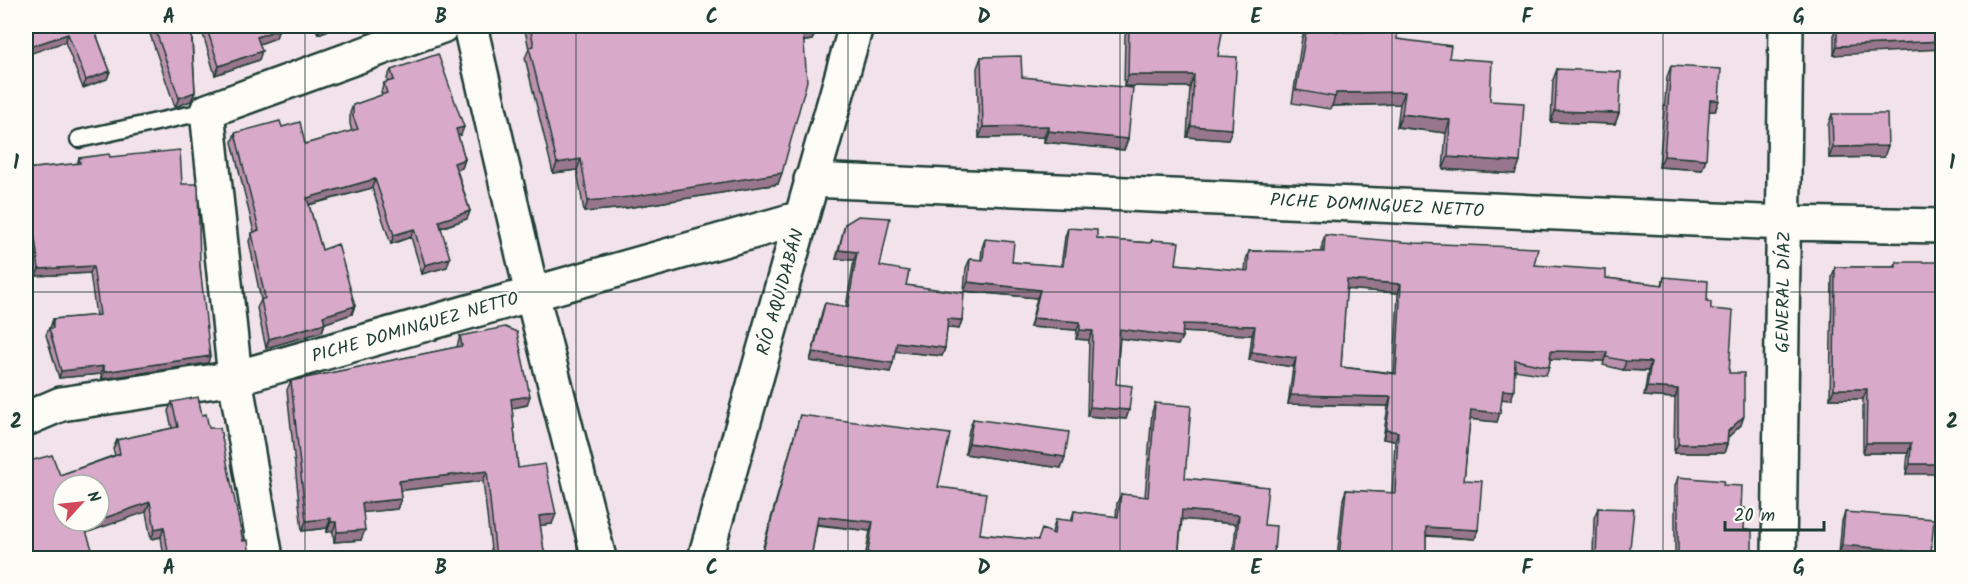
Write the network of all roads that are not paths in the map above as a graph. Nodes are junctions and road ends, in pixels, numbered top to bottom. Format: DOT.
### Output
graph roads {
  1 [pos="442,26"];
  2 [pos="470,26"];
  3 [pos="856,26"];
  4 [pos="1786,26"];
  5 [pos="207,111"];
  6 [pos="79,139"];
  7 [pos="811,180"];
  8 [pos="801,218"];
  9 [pos="1785,223"];
  10 [pos="1942,225"];
  11 [pos="532,294"];
  12 [pos="235,378"];
  13 [pos="26,419"];
  14 [pos="266,558"];
  15 [pos="599,558"];
  16 [pos="705,558"];
  17 [pos="1779,558"];
  1 -- 5 [label="street"];
  2 -- 11 [label="street"];
  3 -- 7 [label="street, RÍO AQUIDABÁN"];
  4 -- 9 [label="street, GENERAL DÍAZ"];
  5 -- 6 [label="lane"];
  5 -- 12 [label="street"];
  7 -- 8 [label="street, RÍO AQUIDABÁN"];
  7 -- 9 [label="street, PICHE DOMINGUEZ NETTO"];
  8 -- 11 [label="street, PICHE DOMINGUEZ NETTO"];
  8 -- 16 [label="street, RÍO AQUIDABÁN"];
  9 -- 10 [label="street, PICHE DOMINGUEZ NETTO"];
  9 -- 17 [label="street, GENERAL DÍAZ"];
  11 -- 12 [label="street, PICHE DOMINGUEZ NETTO"];
  11 -- 15 [label="street"];
  12 -- 13 [label="street, PICHE DOMINGUEZ NETTO"];
  12 -- 14 [label="street"];
}
